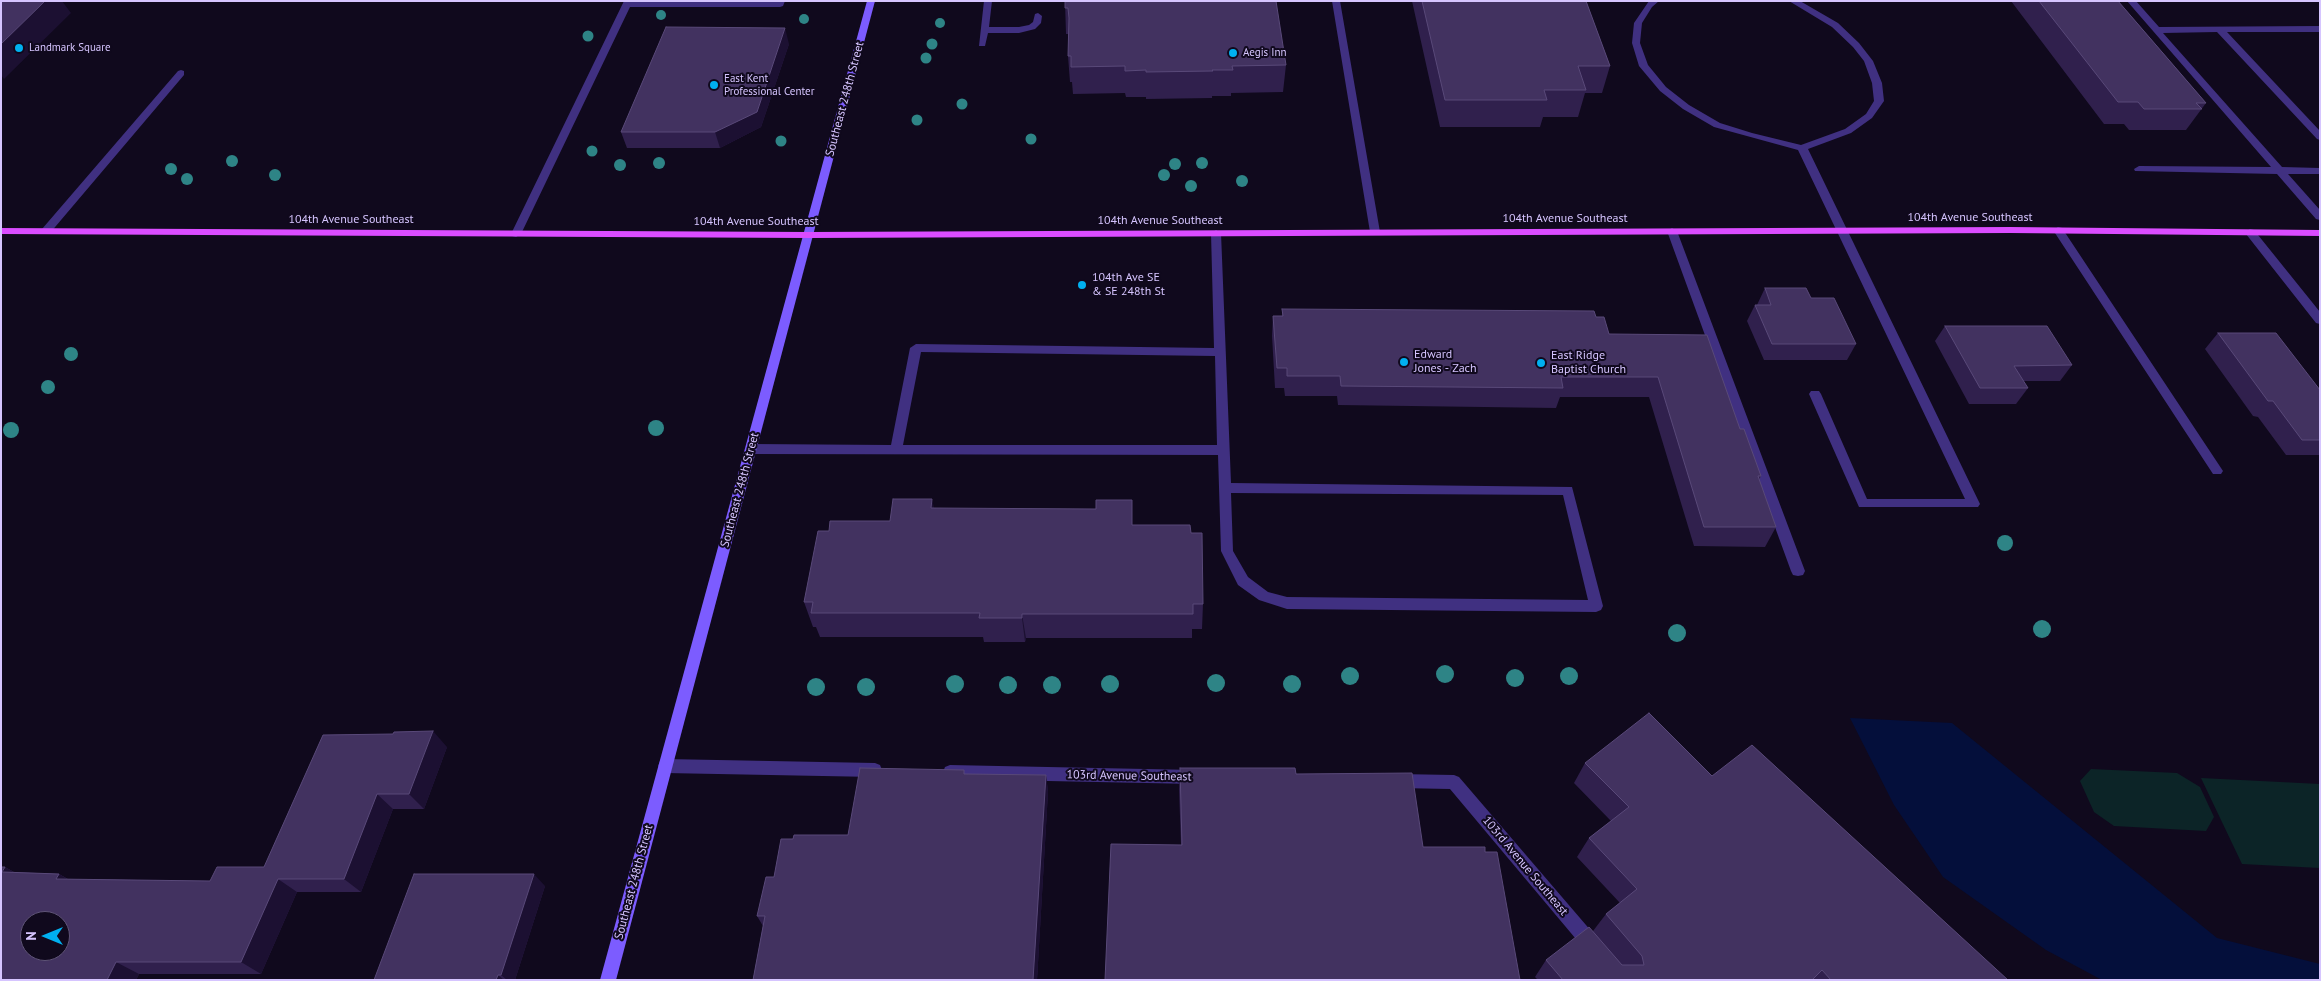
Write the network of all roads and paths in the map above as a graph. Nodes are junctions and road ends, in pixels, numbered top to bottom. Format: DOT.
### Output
graph roads {
  1 [pos="780,1"];
  2 [pos="871,1"];
  3 [pos="988,1"];
  4 [pos="1336,1"];
  5 [pos="1655,1"];
  6 [pos="1793,1"];
  7 [pos="2131,1"];
  8 [pos="627,2"];
  9 [pos="1038,16"];
  10 [pos="2219,29"];
  11 [pos="2320,29"];
  12 [pos="984,30"];
  13 [pos="2154,30"];
  14 [pos="982,44"];
  15 [pos="181,73"];
  16 [pos="2320,137"];
  17 [pos="1802,148"];
  18 [pos="2139,169"];
  19 [pos="2278,169"];
  20 [pos="2320,170"];
  21 [pos="2320,217"];
  22 [pos="1,230"];
  23 [pos="1844,230"];
  24 [pos="2058,230"];
  25 [pos="46,231"];
  26 [pos="1672,231"];
  27 [pos="1375,232"];
  28 [pos="2250,232"];
  29 [pos="1216,233"];
  30 [pos="2320,233"];
  31 [pos="516,234"];
  32 [pos="809,235"];
  33 [pos="2320,320"];
  34 [pos="1220,352"];
  35 [pos="1815,394"];
  36 [pos="751,449"];
  37 [pos="896,450"];
  38 [pos="1224,450"];
  39 [pos="2217,471"];
  40 [pos="1225,488"];
  41 [pos="1798,571"];
  42 [pos="665,766"];
  43 [pos="887,770"];
  44 [pos="936,772"];
  45 [pos="1205,777"];
  46 [pos="1384,781"];
  47 [pos="1601,957"];
  48 [pos="608,980"];
  1 -- 8 [label="street"];
  2 -- 32 [label="street, Southeast 248th Street"];
  3 -- 12 [label="street"];
  4 -- 27 [label="street"];
  5 -- 17 [label="street"];
  6 -- 17 [label="street"];
  7 -- 13 [label="street"];
  8 -- 31 [label="street"];
  9 -- 12 [label="street"];
  10 -- 11 [label="street"];
  10 -- 13 [label="street"];
  10 -- 16 [label="street"];
  12 -- 14 [label="street"];
  13 -- 19 [label="street"];
  15 -- 25 [label="street"];
  17 -- 23 [label="street"];
  18 -- 19 [label="street"];
  19 -- 20 [label="street"];
  19 -- 21 [label="street"];
  22 -- 25 [label="main road, 104th Avenue Southeast"];
  23 -- 24 [label="main road, 104th Avenue Southeast"];
  23 -- 26 [label="main road, 104th Avenue Southeast"];
  23 -- 35 [label="street"];
  24 -- 28 [label="main road, 104th Avenue Southeast"];
  24 -- 39 [label="street"];
  25 -- 31 [label="main road, 104th Avenue Southeast"];
  26 -- 27 [label="main road, 104th Avenue Southeast"];
  26 -- 41 [label="street"];
  27 -- 29 [label="main road, 104th Avenue Southeast"];
  28 -- 30 [label="main road, 104th Avenue Southeast"];
  28 -- 33 [label="street"];
  29 -- 32 [label="main road, 104th Avenue Southeast"];
  29 -- 34 [label="street"];
  31 -- 32 [label="main road, 104th Avenue Southeast"];
  32 -- 36 [label="street, Southeast 248th Street"];
  34 -- 37 [label="street"];
  34 -- 38 [label="street"];
  36 -- 37 [label="street"];
  36 -- 42 [label="street, Southeast 248th Street"];
  37 -- 38 [label="street"];
  38 -- 40 [label="street"];
  40 -- 40 [label="street"];
  42 -- 43 [label="street"];
  42 -- 48 [label="street, Southeast 248th Street"];
  44 -- 45 [label="street, 103rd Avenue Southeast"];
  46 -- 47 [label="street, 103rd Avenue Southeast"];
}
